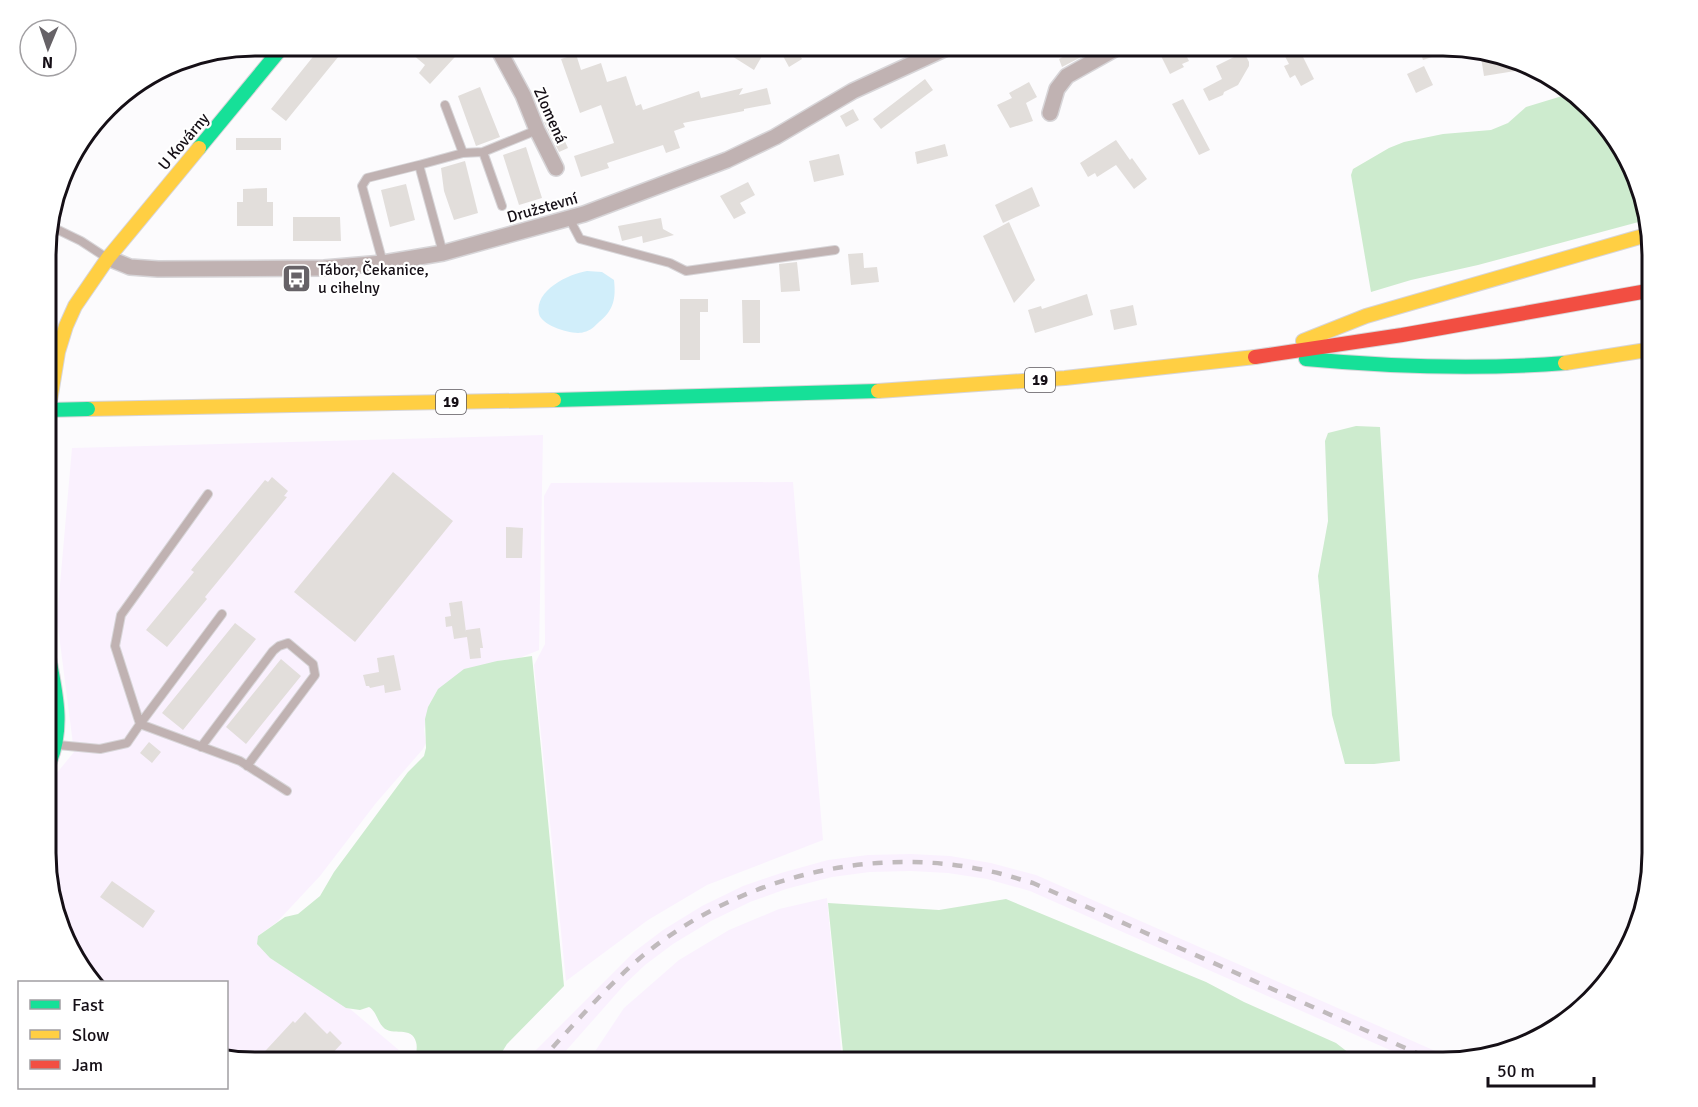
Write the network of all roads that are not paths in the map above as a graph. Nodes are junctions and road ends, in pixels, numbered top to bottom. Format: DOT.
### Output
graph roads {
  1 [pos="275,56"];
  2 [pos="502,56"];
  3 [pos="929,56"];
  4 [pos="1102,56"];
  5 [pos="445,105"];
  6 [pos="1050,113"];
  7 [pos="537,130"];
  8 [pos="483,152"];
  9 [pos="463,153"];
  10 [pos="419,165"];
  11 [pos="556,168"];
  12 [pos="502,206"];
  13 [pos="569,218"];
  14 [pos="57,229"];
  15 [pos="1642,236"];
  16 [pos="836,250"];
  17 [pos="443,252"];
  18 [pos="108,258"];
  19 [pos="383,263"];
  20 [pos="1642,292"];
  21 [pos="1642,351"];
  22 [pos="1265,355"];
  23 [pos="56,361"];
  24 [pos="56,410"];
  25 [pos="208,494"];
  26 [pos="222,614"];
  27 [pos="56,701"];
  28 [pos="140,724"];
  29 [pos="57,745"];
  30 [pos="201,747"];
  31 [pos="247,766"];
  32 [pos="287,791"];
  1 -- 18 [label="main road, U Kovárny"];
  2 -- 7 [label="street, Zlomená"];
  3 -- 13 [label="street, Družstevní"];
  4 -- 6 [label="street"];
  5 -- 9 [label="lane"];
  7 -- 8 [label="lane"];
  7 -- 11 [label="street, Zlomená"];
  8 -- 9 [label="lane"];
  8 -- 12 [label="lane"];
  9 -- 10 [label="lane"];
  10 -- 17 [label="lane"];
  10 -- 19 [label="lane"];
  13 -- 16 [label="lane"];
  13 -- 17 [label="street, Družstevní"];
  14 -- 18 [label="lane"];
  15 -- 22 [label="main road"];
  17 -- 19 [label="street, Družstevní"];
  18 -- 19 [label="street, Družstevní"];
  18 -- 23 [label="main road, U Kovárny"];
  20 -- 22 [label="main road, 19"];
  21 -- 22 [label="main road"];
  22 -- 24 [label="main road, 19, bridge"];
  25 -- 28 [label="lane"];
  26 -- 28 [label="lane"];
  27 -- 29 [label="main road"];
  28 -- 29 [label="lane"];
  28 -- 30 [label="lane"];
  30 -- 31 [label="lane"];
  30 -- 31 [label="lane"];
  31 -- 32 [label="lane"];
}
